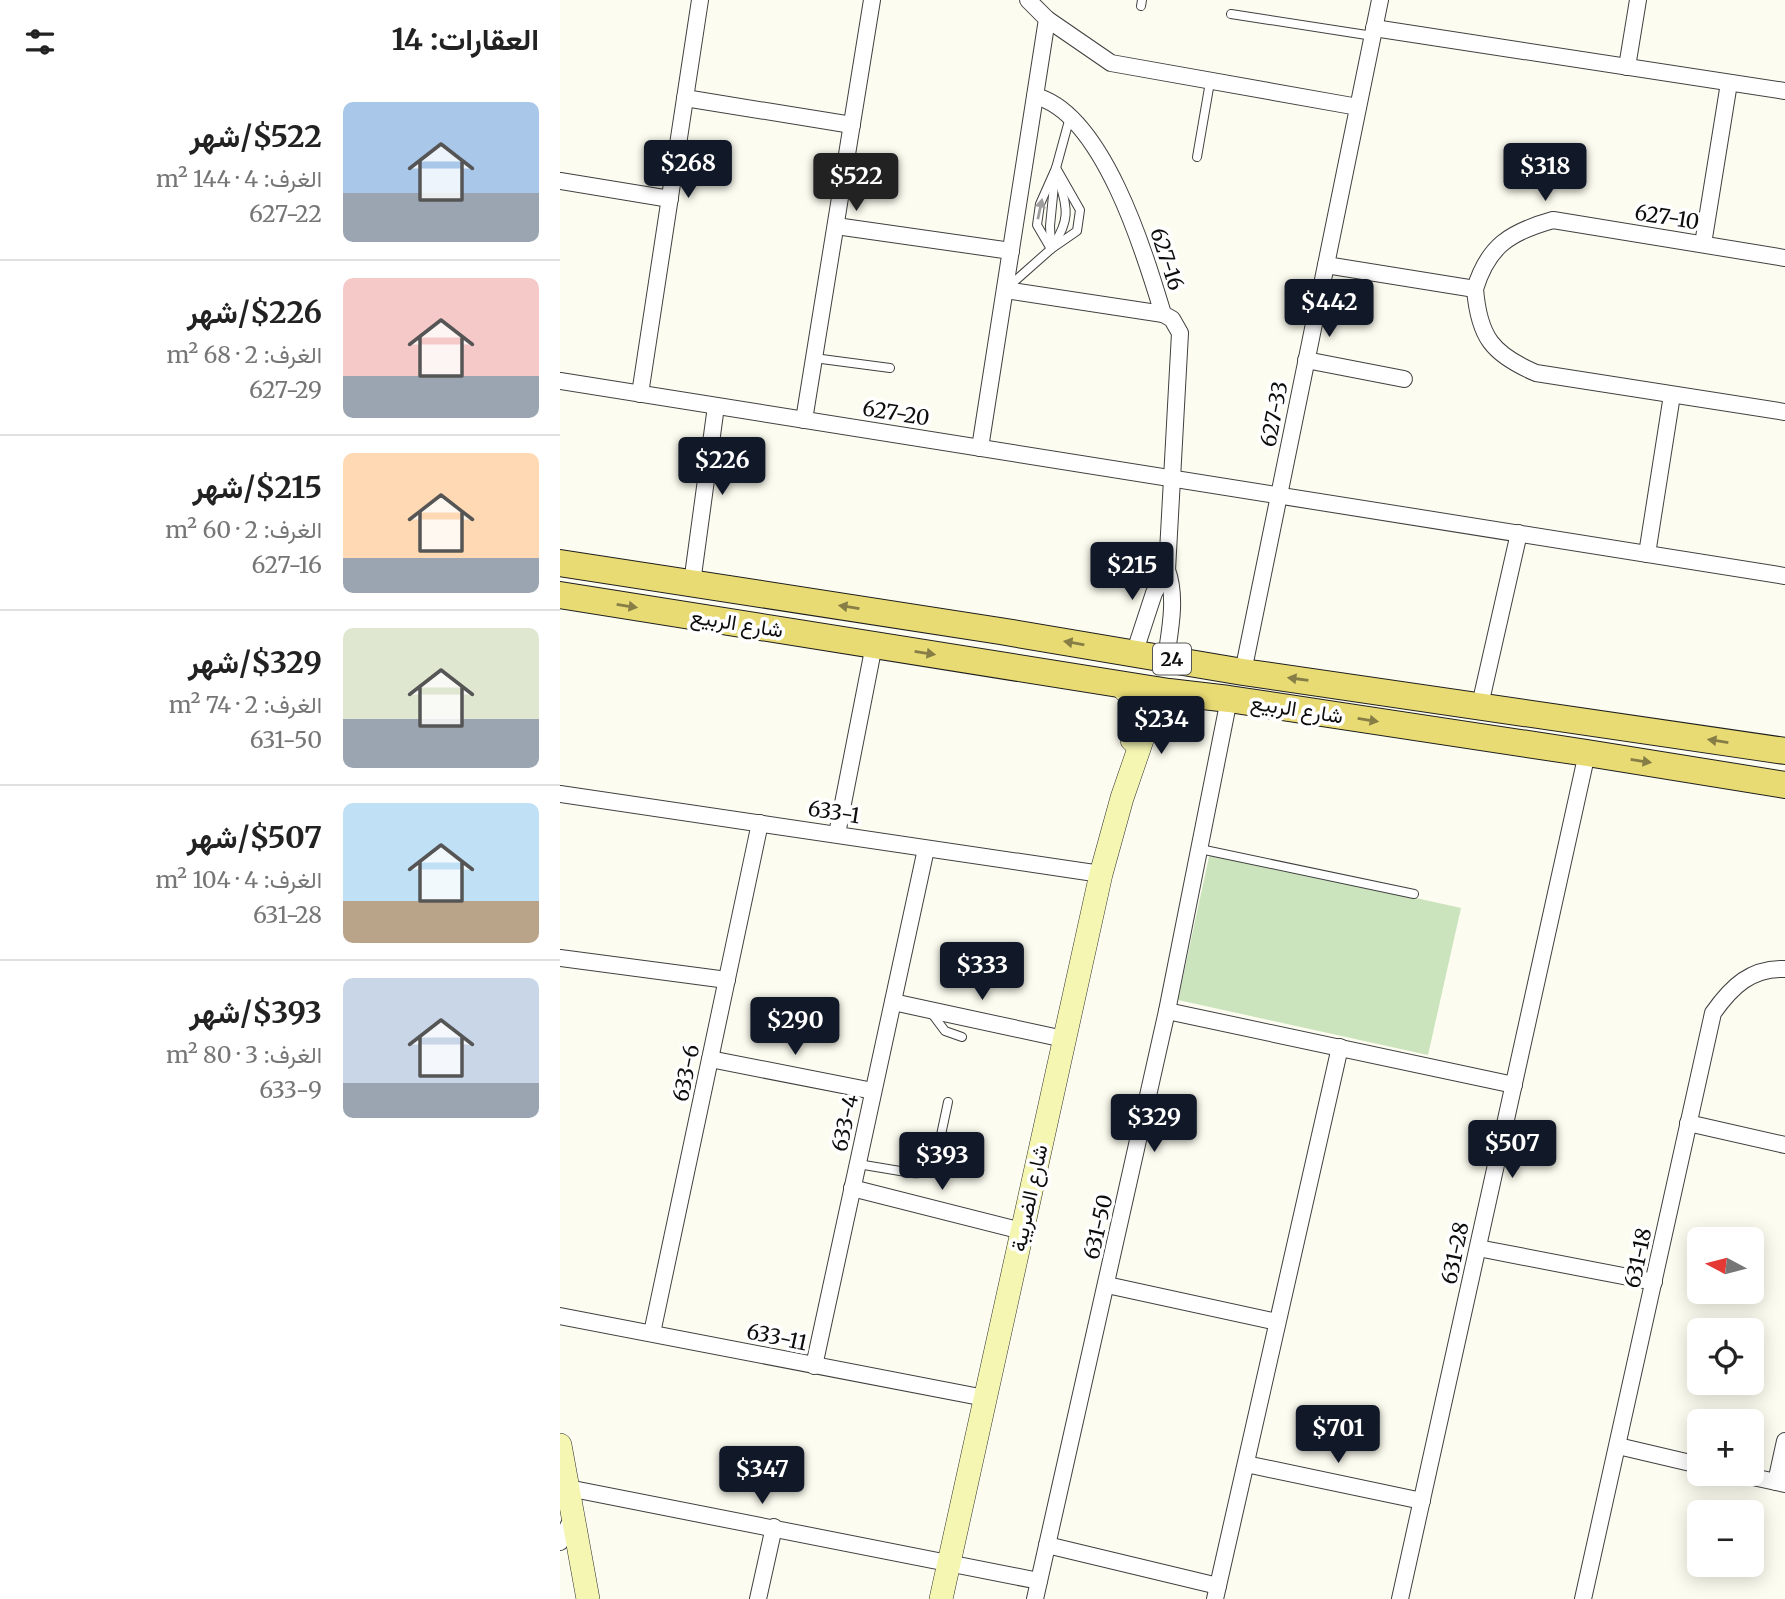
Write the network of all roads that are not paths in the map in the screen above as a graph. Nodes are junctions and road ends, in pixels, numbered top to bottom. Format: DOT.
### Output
graph roads {
  1 [pos="700,0"];
  2 [pos="872,0"];
  3 [pos="1028,0"];
  4 [pos="1380,0"];
  5 [pos="1638,0"];
  6 [pos="1231,14"];
  7 [pos="1046,19"];
  8 [pos="1373,32"];
  9 [pos="1627,67"];
  10 [pos="1210,82"];
  11 [pos="1729,83"];
  12 [pos="1785,92"];
  13 [pos="1035,96"];
  14 [pos="685,98"];
  15 [pos="1358,107"];
  16 [pos="1070,117"];
  17 [pos="852,125"];
  18 [pos="1197,158"];
  19 [pos="1056,168"];
  20 [pos="560,181"];
  21 [pos="670,199"];
  22 [pos="836,226"];
  23 [pos="1703,244"];
  24 [pos="1051,249"];
  25 [pos="1011,251"];
  26 [pos="1785,258"];
  27 [pos="1326,265"];
  28 [pos="1475,289"];
  29 [pos="1005,290"];
  30 [pos="1163,314"];
  31 [pos="814,358"];
  32 [pos="1306,360"];
  33 [pos="890,368"];
  34 [pos="1404,379"];
  35 [pos="560,381"];
  36 [pos="640,394"];
  37 [pos="1672,395"];
  38 [pos="716,406"];
  39 [pos="1785,412"];
  40 [pos="804,420"];
  41 [pos="980,448"];
  42 [pos="1172,478"];
  43 [pos="1279,495"];
  44 [pos="1519,533"];
  45 [pos="1647,554"];
  46 [pos="565,567"];
  47 [pos="1167,570"];
  48 [pos="1785,576"];
  49 [pos="692,583"];
  50 [pos="564,594"];
  51 [pos="874,645"];
  52 [pos="1134,654"];
  53 [pos="1166,658"];
  54 [pos="1243,672"];
  55 [pos="1118,684"];
  56 [pos="1169,692"];
  57 [pos="1229,699"];
  58 [pos="1480,705"];
  59 [pos="1782,750"];
  60 [pos="1587,753"];
  61 [pos="1779,784"];
  62 [pos="560,794"];
  63 [pos="1122,798"];
  64 [pos="760,823"];
  65 [pos="837,834"];
  66 [pos="926,849"];
  67 [pos="1200,849"];
  68 [pos="1101,874"];
  69 [pos="1414,894"];
  70 [pos="560,958"];
  71 [pos="1785,969"];
  72 [pos="727,980"];
  73 [pos="892,1002"];
  74 [pos="928,1008"];
  75 [pos="1167,1011"];
  76 [pos="962,1037"];
  77 [pos="1065,1039"];
  78 [pos="1340,1047"];
  79 [pos="710,1059"];
  80 [pos="1514,1084"];
  81 [pos="873,1091"];
  82 [pos="948,1102"];
  83 [pos="1688,1123"];
  84 [pos="1785,1145"];
  85 [pos="858,1164"];
  86 [pos="852,1188"];
  87 [pos="1022,1231"];
  88 [pos="1478,1248"];
  89 [pos="1654,1282"];
  90 [pos="1107,1284"];
  91 [pos="560,1316"];
  92 [pos="1276,1322"];
  93 [pos="652,1333"];
  94 [pos="814,1366"];
  95 [pos="985,1398"];
  96 [pos="1785,1441"];
  97 [pos="560,1445"];
  98 [pos="1618,1446"];
  99 [pos="1687,1462"];
  100 [pos="1246,1464"];
  101 [pos="1780,1483"];
  102 [pos="568,1488"];
  103 [pos="1422,1502"];
  104 [pos="573,1517"];
  105 [pos="774,1527"];
  106 [pos="560,1542"];
  107 [pos="1047,1545"];
  108 [pos="949,1562"];
  109 [pos="1039,1581"];
  110 [pos="1216,1592"];
  111 [pos="588,1599"];
  112 [pos="758,1599"];
  113 [pos="941,1599"];
  114 [pos="1035,1599"];
  115 [pos="1400,1599"];
  116 [pos="1583,1599"];
  1 -- 14 [label="street"];
  2 -- 17 [label="street"];
  3 -- 7 [label="street"];
  4 -- 8 [label="street, 627-33"];
  5 -- 9 [label="street"];
  6 -- 8 [label="lane"];
  7 -- 10 [label="street"];
  7 -- 13 [label="street"];
  8 -- 9 [label="street"];
  8 -- 15 [label="street, 627-33"];
  9 -- 11 [label="street"];
  10 -- 15 [label="street"];
  10 -- 18 [label="lane"];
  11 -- 12 [label="street"];
  11 -- 23 [label="street"];
  13 -- 16 [label="street, 627-16"];
  13 -- 25 [label="street"];
  14 -- 17 [label="street"];
  14 -- 21 [label="street"];
  15 -- 27 [label="street, 627-33"];
  16 -- 19 [label="lane"];
  16 -- 30 [label="street, 627-16"];
  17 -- 22 [label="street"];
  19 -- 24 [label="lane"];
  19 -- 24 [label="lane"];
  24 -- 19 [label="lane, one-way"];
  19 -- 24 [label="lane"];
  20 -- 21 [label="street"];
  21 -- 36 [label="street"];
  22 -- 25 [label="street"];
  22 -- 31 [label="street"];
  23 -- 26 [label="street, 627-10"];
  23 -- 28 [label="street, 627-10"];
  24 -- 29 [label="lane"];
  25 -- 29 [label="street"];
  27 -- 28 [label="street"];
  27 -- 32 [label="street, 627-33"];
  28 -- 37 [label="street"];
  29 -- 30 [label="street"];
  29 -- 41 [label="street"];
  30 -- 42 [label="street, 627-16"];
  31 -- 33 [label="lane"];
  31 -- 40 [label="street"];
  32 -- 34 [label="street"];
  32 -- 43 [label="street, 627-33"];
  35 -- 36 [label="street, 627-20"];
  36 -- 38 [label="street, 627-20"];
  37 -- 39 [label="street"];
  37 -- 45 [label="street"];
  38 -- 40 [label="street, 627-20"];
  38 -- 49 [label="street"];
  40 -- 41 [label="street, 627-20"];
  41 -- 42 [label="street, 627-20"];
  42 -- 43 [label="street, 627-20"];
  42 -- 47 [label="street, 627-16"];
  43 -- 44 [label="street, 627-20"];
  43 -- 54 [label="street, 627-33"];
  44 -- 45 [label="street, 627-20"];
  44 -- 58 [label="street"];
  45 -- 48 [label="street, 627-20"];
  46 -- 49 [label="main road, شارع الربيع / 24"];
  47 -- 52 [label="street, 627-16"];
  47 -- 53 [label="street, 627-16"];
  52 -- 49 [label="main road, شارع الربيع / 24, one-way"];
  50 -- 51 [label="main road, شارع الربيع / 24, one-way"];
  51 -- 55 [label="main road, شارع الربيع / 24, one-way"];
  51 -- 65 [label="street"];
  52 -- 53 [label="main road, شارع الربيع / 24"];
  53 -- 54 [label="main road, شارع الربيع / 24"];
  58 -- 54 [label="main road, شارع الربيع / 24, one-way"];
  55 -- 56 [label="main road, شارع الربيع / 24"];
  55 -- 63 [label="street, شارع الضريبة"];
  56 -- 57 [label="main road, شارع الربيع / 24"];
  56 -- 63 [label="street, شارع الضريبة"];
  57 -- 60 [label="main road, شارع الربيع / 24, one-way"];
  57 -- 67 [label="street, 631-50"];
  59 -- 58 [label="main road, شارع الربيع / 24, one-way"];
  59 -- 61 [label="main road"];
  60 -- 61 [label="main road, شارع الربيع / 24, one-way"];
  60 -- 80 [label="street, 631-28"];
  62 -- 64 [label="street, 633-1"];
  63 -- 68 [label="street, شارع الضريبة"];
  64 -- 65 [label="street, 633-1"];
  64 -- 72 [label="street, 633-6"];
  65 -- 66 [label="street, 633-1"];
  66 -- 68 [label="street, 633-1"];
  66 -- 73 [label="street, 633-4"];
  67 -- 69 [label="lane"];
  67 -- 75 [label="street, 631-50"];
  68 -- 77 [label="street, شارع الضريبة"];
  70 -- 72 [label="street"];
  71 -- 83 [label="street, 631-18"];
  72 -- 79 [label="street, 633-6"];
  73 -- 74 [label="street"];
  73 -- 81 [label="street, 633-4"];
  74 -- 76 [label="lane"];
  74 -- 77 [label="street"];
  75 -- 78 [label="street"];
  75 -- 90 [label="street, 631-50"];
  77 -- 87 [label="street, شارع الضريبة"];
  78 -- 80 [label="street"];
  78 -- 92 [label="street"];
  79 -- 81 [label="street"];
  79 -- 93 [label="street, 633-6"];
  80 -- 88 [label="street, 631-28"];
  81 -- 85 [label="street, 633-4"];
  82 -- 85 [label="lane"];
  83 -- 84 [label="street"];
  83 -- 89 [label="street, 631-18"];
  85 -- 86 [label="street, 633-4"];
  86 -- 87 [label="street"];
  86 -- 94 [label="street, 633-4"];
  87 -- 95 [label="street, شارع الضريبة"];
  88 -- 89 [label="street"];
  88 -- 103 [label="street, 631-28"];
  89 -- 98 [label="street, 631-18"];
  90 -- 92 [label="street"];
  90 -- 107 [label="street, 631-50"];
  91 -- 93 [label="street, 633-11"];
  92 -- 100 [label="street"];
  93 -- 94 [label="street, 633-11"];
  94 -- 95 [label="street, 633-11"];
  95 -- 108 [label="street, شارع الضريبة"];
  96 -- 101 [label="street"];
  97 -- 102 [label="street"];
  98 -- 99 [label="street"];
  98 -- 116 [label="street, 631-18"];
  100 -- 103 [label="street"];
  100 -- 110 [label="street"];
  102 -- 104 [label="street"];
  102 -- 105 [label="street"];
  103 -- 115 [label="street, 631-28"];
  104 -- 106 [label="street"];
  104 -- 111 [label="street"];
  105 -- 108 [label="street"];
  105 -- 112 [label="street"];
  107 -- 109 [label="street, 631-50"];
  107 -- 110 [label="street"];
  108 -- 109 [label="street"];
  108 -- 113 [label="street, شارع الضريبة"];
  109 -- 114 [label="street, 631-50"];
}
